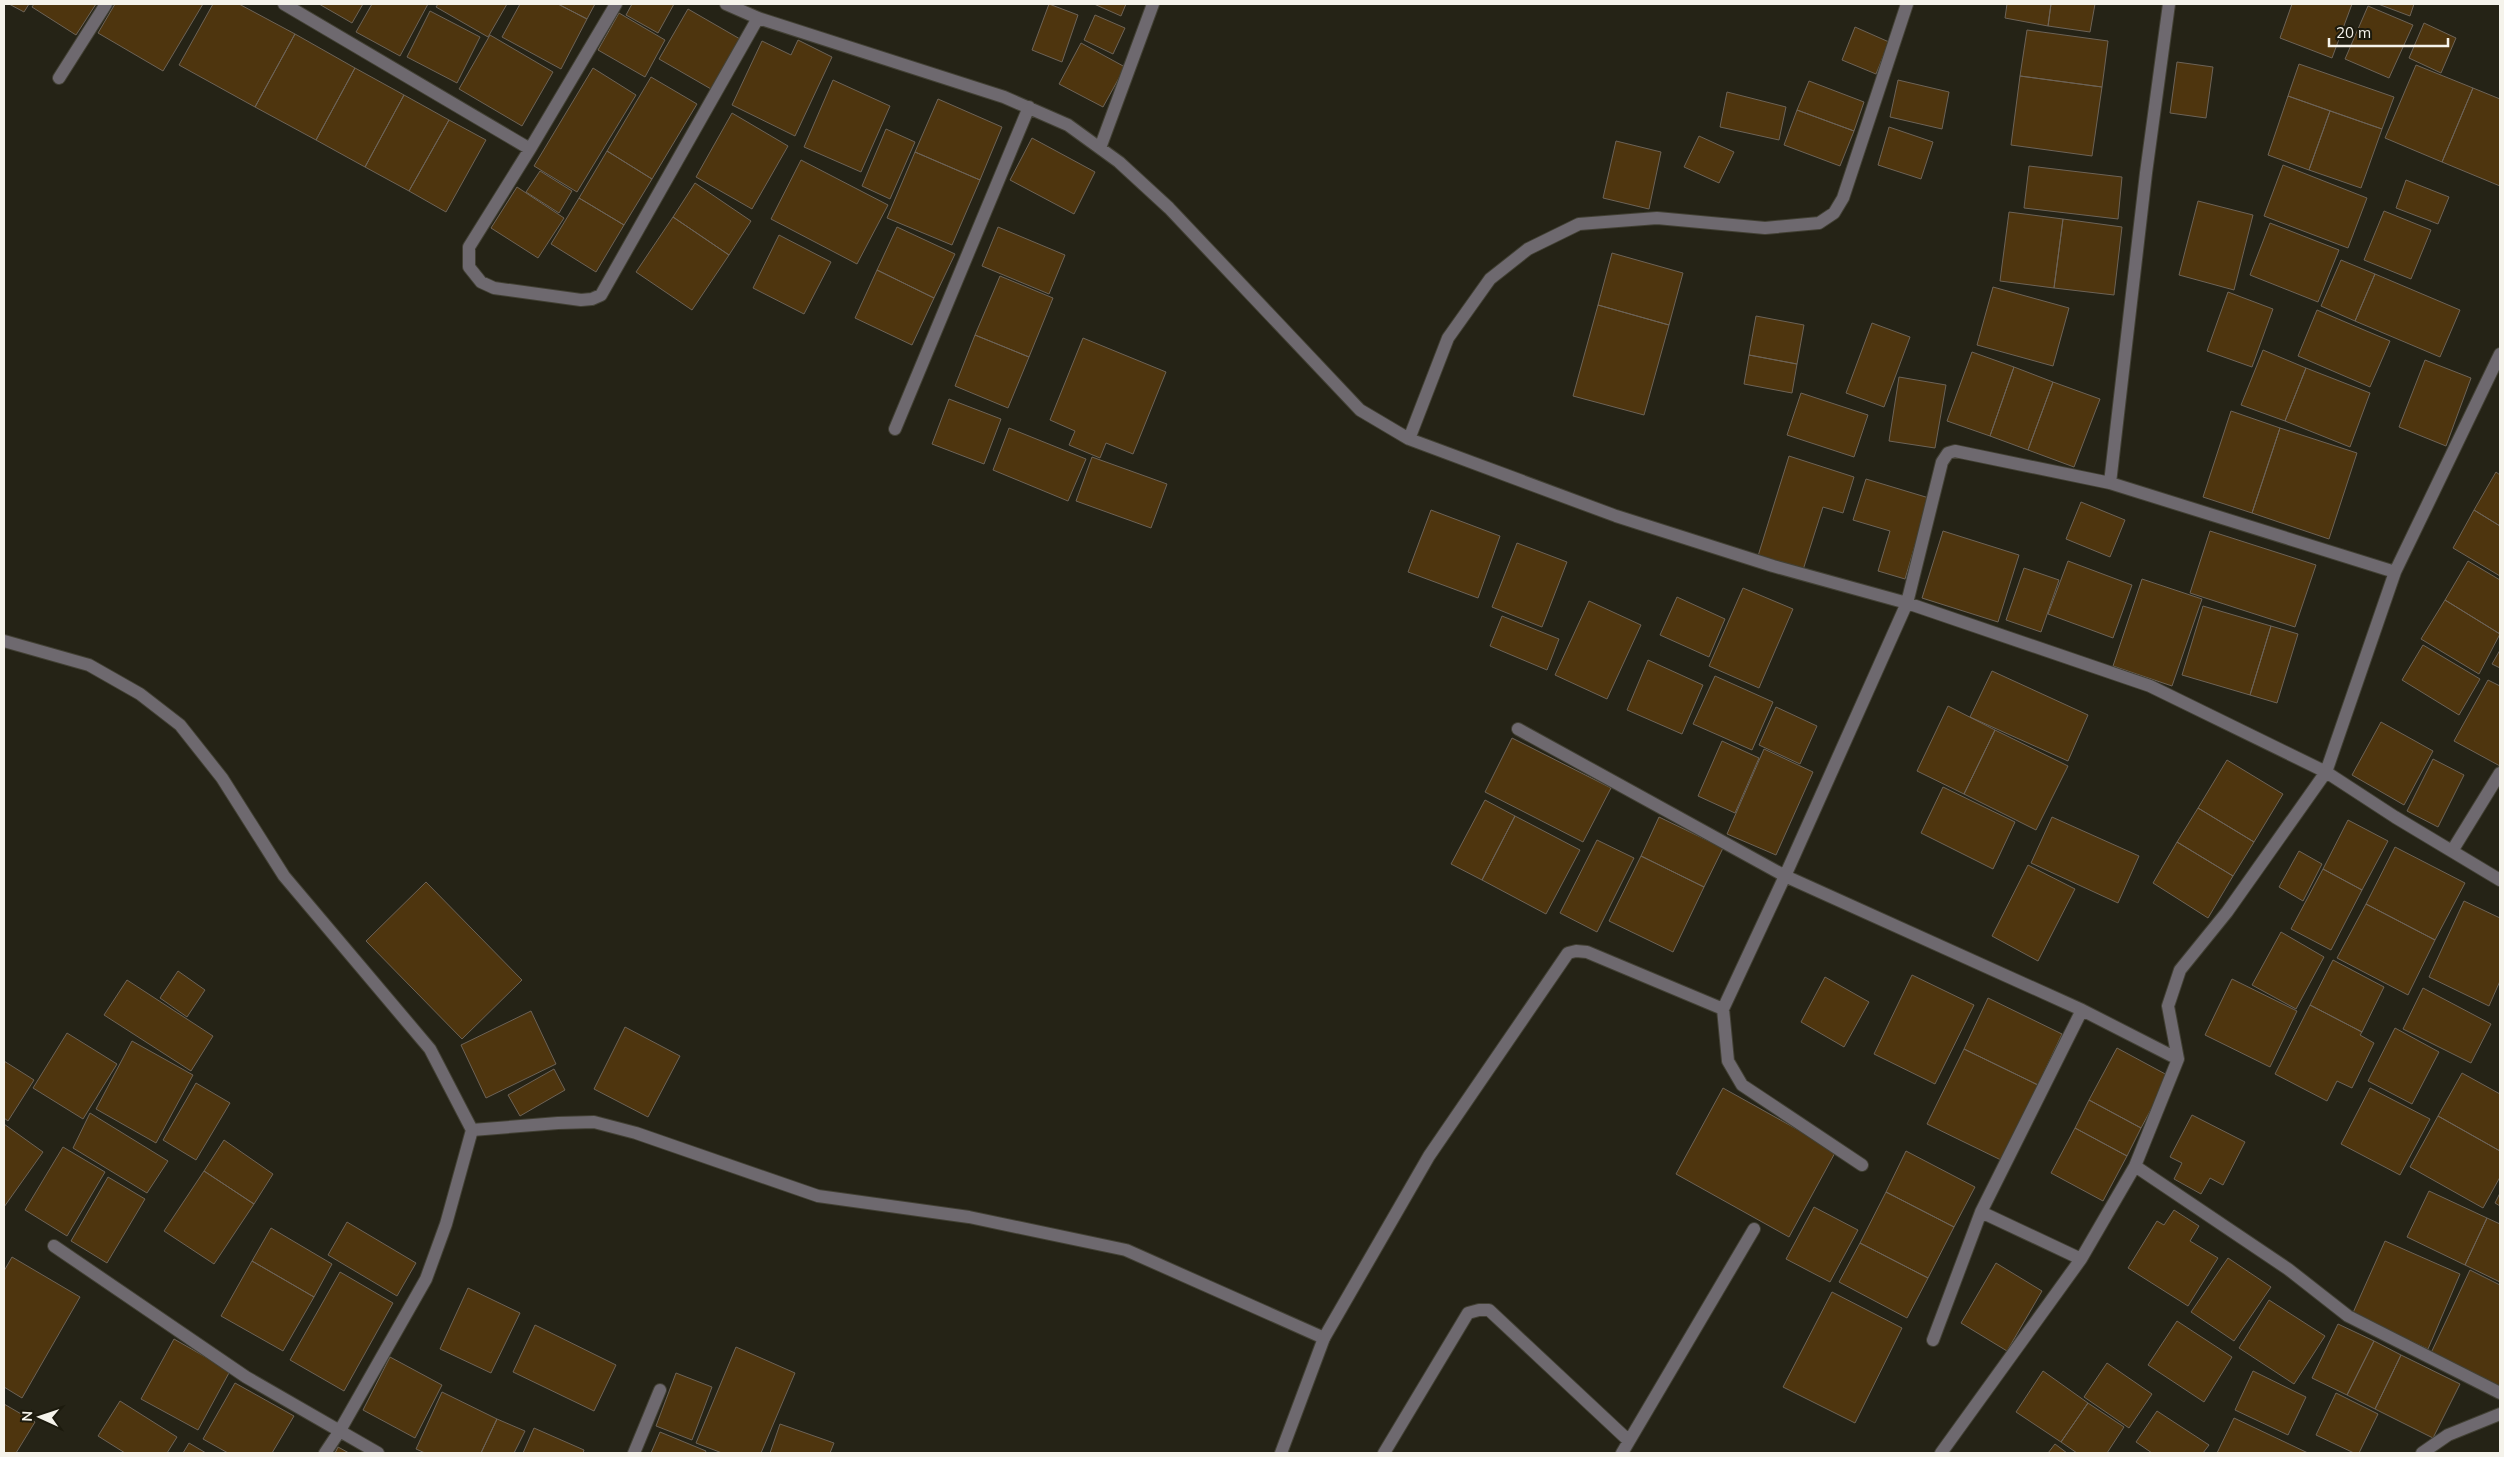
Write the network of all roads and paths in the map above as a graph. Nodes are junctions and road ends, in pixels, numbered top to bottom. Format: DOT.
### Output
graph roads {
  1 [pos="106,4"];
  2 [pos="284,4"];
  3 [pos="616,4"];
  4 [pos="726,4"];
  5 [pos="1153,4"];
  6 [pos="1907,4"];
  7 [pos="2169,4"];
  8 [pos="758,18"];
  9 [pos="58,78"];
  10 [pos="1029,108"];
  11 [pos="1100,148"];
  12 [pos="530,149"];
  13 [pos="2500,354"];
  14 [pos="895,429"];
  15 [pos="1409,439"];
  16 [pos="2110,484"];
  17 [pos="2395,572"];
  18 [pos="1907,603"];
  19 [pos="4,641"];
  20 [pos="1518,729"];
  21 [pos="2326,772"];
  22 [pos="2500,773"];
  23 [pos="2452,851"];
  24 [pos="1785,876"];
  25 [pos="2500,880"];
  26 [pos="1723,1009"];
  27 [pos="2082,1010"];
  28 [pos="2178,1059"];
  29 [pos="472,1130"];
  30 [pos="1862,1165"];
  31 [pos="2135,1166"];
  32 [pos="1981,1212"];
  33 [pos="1754,1229"];
  34 [pos="54,1246"];
  35 [pos="2081,1259"];
  36 [pos="1324,1338"];
  37 [pos="1932,1340"];
  38 [pos="660,1390"];
  39 [pos="2500,1393"];
  40 [pos="2500,1414"];
  41 [pos="339,1432"];
  42 [pos="1629,1441"];
  43 [pos="325,1453"];
  44 [pos="378,1453"];
  45 [pos="634,1453"];
  46 [pos="1281,1453"];
  47 [pos="1384,1453"];
  48 [pos="1622,1453"];
  49 [pos="1941,1453"];
  50 [pos="2422,1453"];
  1 -- 9 [label="street"];
  2 -- 12 [label="street"];
  3 -- 12 [label="street"];
  4 -- 8 [label="street"];
  5 -- 11 [label="street"];
  6 -- 15 [label="street"];
  7 -- 16 [label="street"];
  8 -- 10 [label="street"];
  8 -- 12 [label="street"];
  10 -- 11 [label="street"];
  10 -- 14 [label="street"];
  11 -- 15 [label="street"];
  13 -- 17 [label="street"];
  15 -- 18 [label="street"];
  16 -- 17 [label="street"];
  16 -- 18 [label="street"];
  17 -- 21 [label="street"];
  18 -- 21 [label="street"];
  18 -- 24 [label="street"];
  19 -- 29 [label="street"];
  20 -- 24 [label="street"];
  21 -- 23 [label="street"];
  21 -- 28 [label="street"];
  22 -- 23 [label="street"];
  23 -- 25 [label="street"];
  24 -- 26 [label="street"];
  24 -- 27 [label="street"];
  26 -- 30 [label="street"];
  26 -- 36 [label="street"];
  27 -- 28 [label="street"];
  27 -- 32 [label="street"];
  28 -- 31 [label="street"];
  29 -- 36 [label="street"];
  29 -- 41 [label="street"];
  31 -- 35 [label="street"];
  31 -- 39 [label="street"];
  32 -- 35 [label="street"];
  32 -- 37 [label="street"];
  33 -- 42 [label="street"];
  34 -- 41 [label="street"];
  35 -- 49 [label="street"];
  36 -- 46 [label="street"];
  38 -- 45 [label="street"];
  40 -- 50 [label="street"];
  41 -- 43 [label="street"];
  41 -- 44 [label="street"];
  42 -- 47 [label="street"];
  42 -- 48 [label="street"];
}
